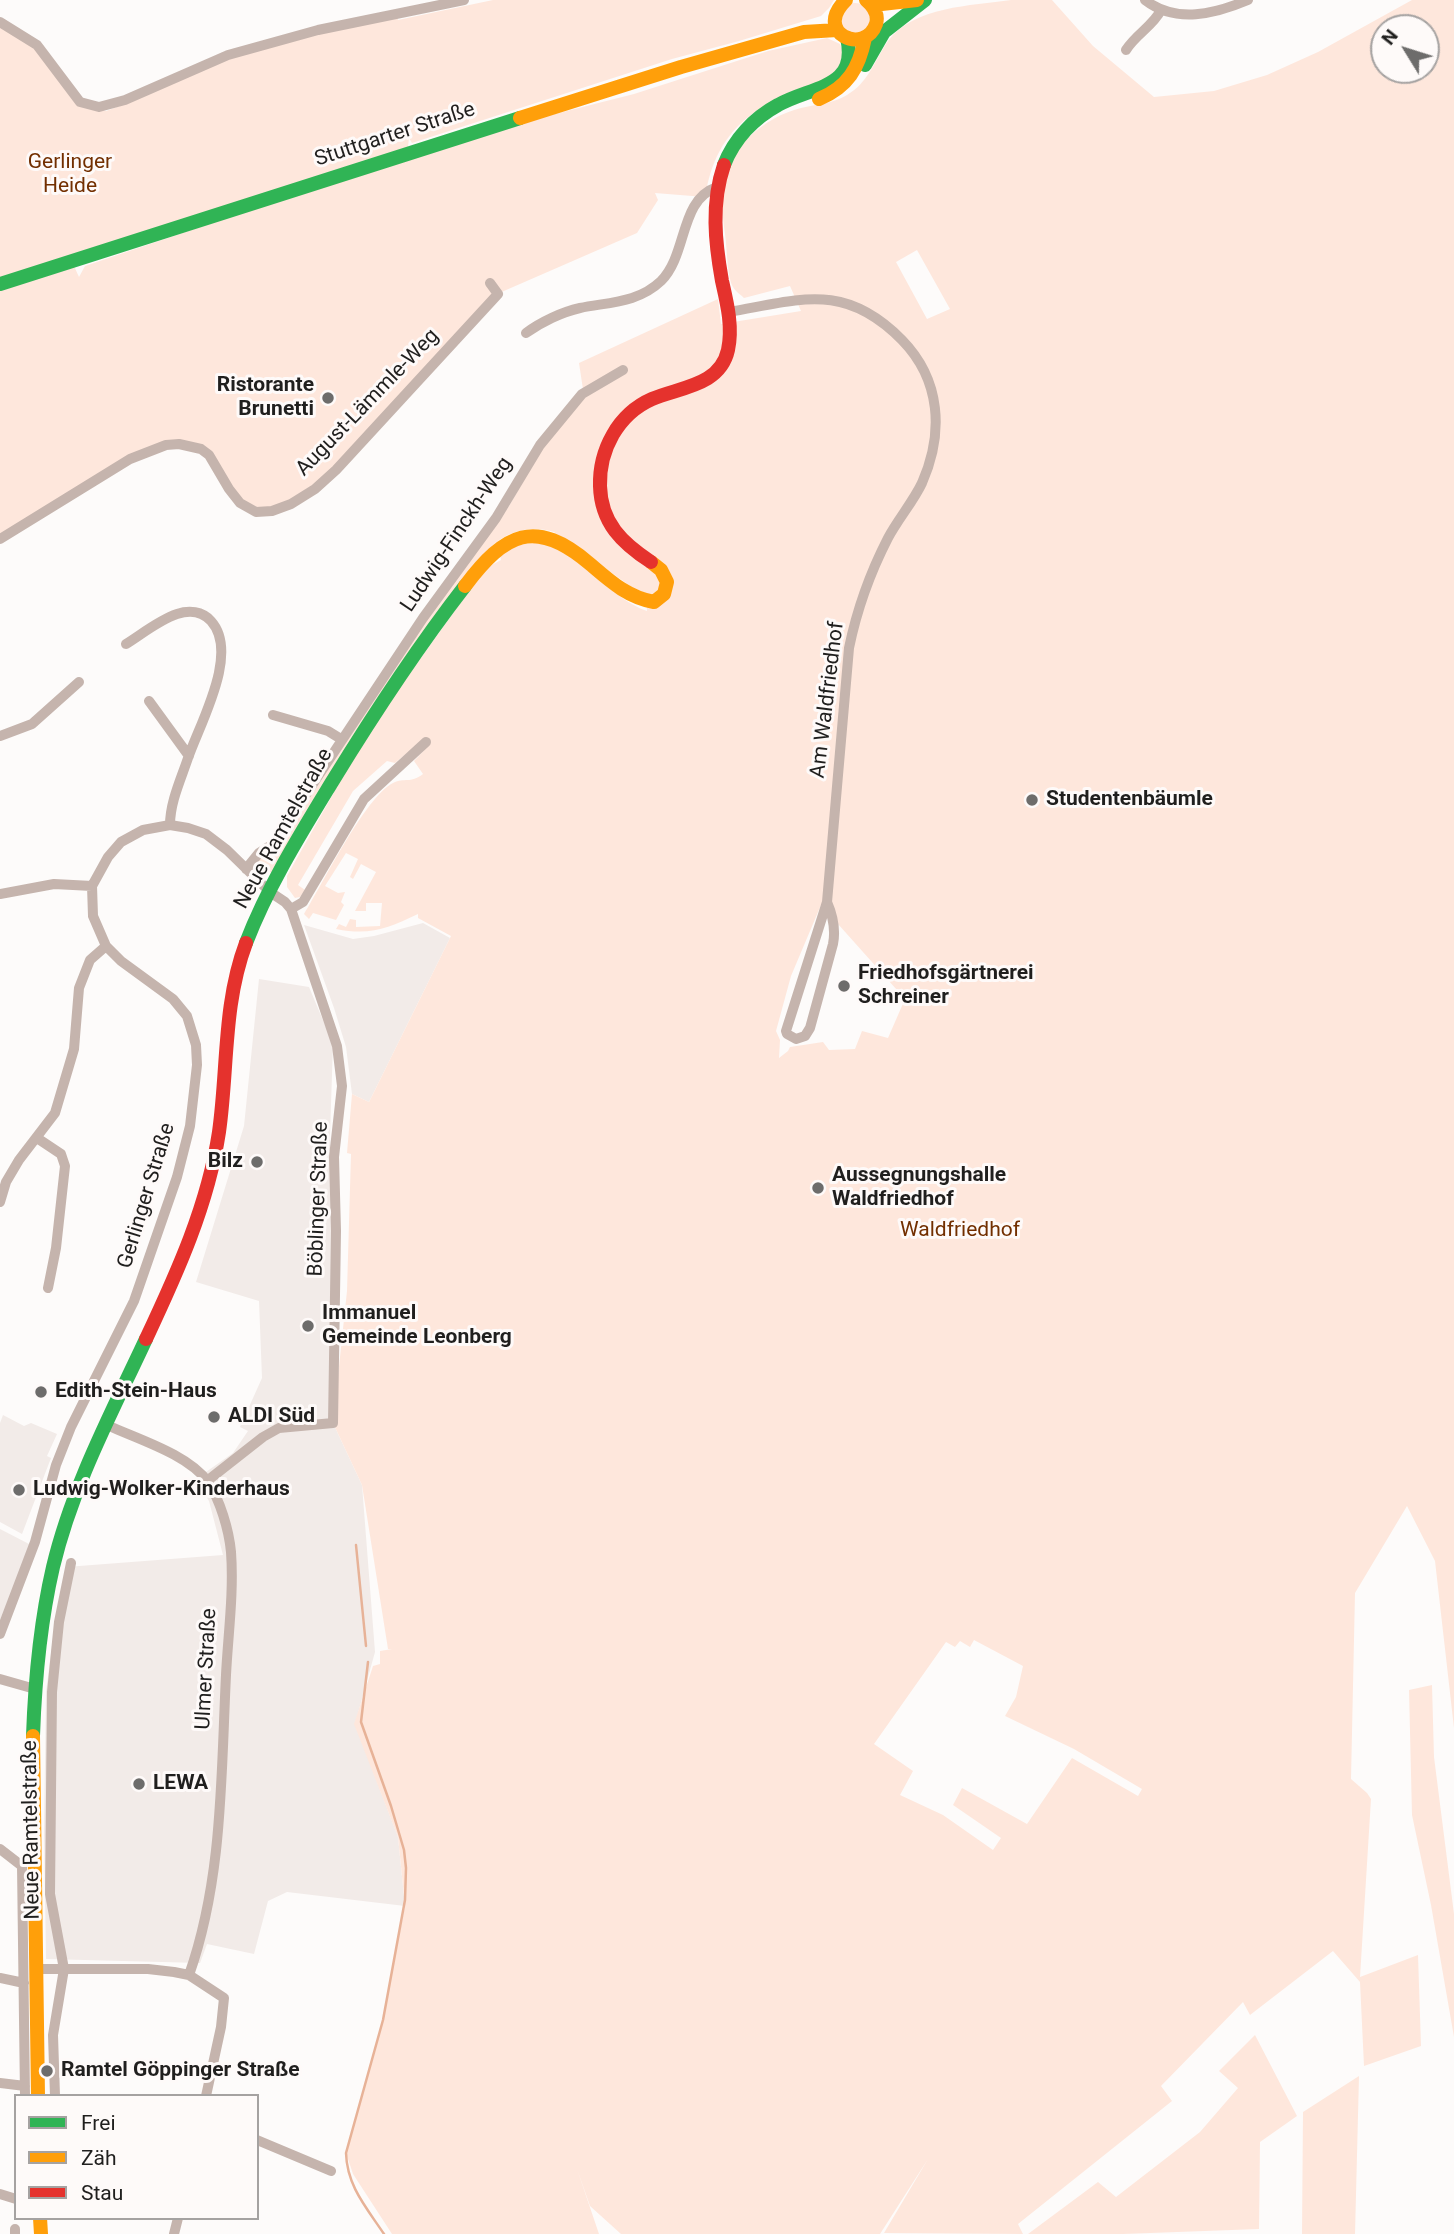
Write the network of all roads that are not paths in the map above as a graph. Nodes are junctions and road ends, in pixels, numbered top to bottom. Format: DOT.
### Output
graph roads {
  1 [pos="464,0"];
  2 [pos="846,0"];
  3 [pos="917,0"];
  4 [pos="924,0"];
  5 [pos="1145,0"];
  6 [pos="1248,0"];
  7 [pos="869,3"];
  8 [pos="1161,10"];
  9 [pos="834,13"];
  10 [pos="0,22"];
  11 [pos="877,22"];
  12 [pos="804,32"];
  13 [pos="842,34"];
  14 [pos="865,38"];
  15 [pos="1126,50"];
  16 [pos="853,75"];
  17 [pos="767,113"];
  18 [pos="717,187"];
  19 [pos="490,283"];
  20 [pos="0,284"];
  21 [pos="728,312"];
  22 [pos="526,332"];
  23 [pos="623,370"];
  24 [pos="0,540"];
  25 [pos="126,645"];
  26 [pos="79,682"];
  27 [pos="149,701"];
  28 [pos="273,715"];
  29 [pos="0,736"];
  30 [pos="341,739"];
  31 [pos="426,743"];
  32 [pos="189,756"];
  33 [pos="170,825"];
  34 [pos="246,869"];
  35 [pos="92,886"];
  36 [pos="270,892"];
  37 [pos="0,894"];
  38 [pos="827,902"];
  39 [pos="291,909"];
  40 [pos="106,946"];
  41 [pos="37,1138"];
  42 [pos="0,1202"];
  43 [pos="48,1287"];
  44 [pos="107,1424"];
  45 [pos="207,1481"];
  46 [pos="71,1563"];
  47 [pos="0,1634"];
  48 [pos="0,1679"];
  49 [pos="35,1689"];
  50 [pos="0,1849"];
  51 [pos="36,1969"];
  52 [pos="64,1969"];
  53 [pos="189,1975"];
  54 [pos="0,1978"];
  55 [pos="24,1983"];
  56 [pos="0,2083"];
  57 [pos="25,2091"];
  58 [pos="38,2094"];
  59 [pos="55,2094"];
  60 [pos="206,2094"];
  61 [pos="259,2141"];
  62 [pos="331,2171"];
  1 -- 10 [label="street"];
  2 -- 9 [label="main road, Stuttgarter Straße"];
  3 -- 7 [label="main road"];
  4 -- 11 [label="main road"];
  4 -- 16 [label="main road, Neue Ramtelstraße"];
  5 -- 8 [label="street"];
  6 -- 8 [label="street"];
  7 -- 11 [label="main road"];
  8 -- 15 [label="street"];
  9 -- 12 [label="main road, Stuttgarter Straße"];
  9 -- 13 [label="main road, Neue Ramtelstraße"];
  11 -- 14 [label="main road"];
  12 -- 13 [label="main road, Stuttgarter Straße"];
  12 -- 20 [label="main road, Stuttgarter Straße"];
  13 -- 14 [label="main road, Stuttgarter Straße"];
  13 -- 17 [label="main road, Neue Ramtelstraße"];
  14 -- 16 [label="main road"];
  16 -- 17 [label="main road, Neue Ramtelstraße"];
  17 -- 18 [label="main road, Neue Ramtelstraße"];
  18 -- 21 [label="main road, Neue Ramtelstraße"];
  18 -- 22 [label="street"];
  19 -- 24 [label="street, August-Lämmle-Weg"];
  21 -- 36 [label="main road, Neue Ramtelstraße"];
  21 -- 38 [label="street, Am Waldfriedhof"];
  23 -- 30 [label="street, Ludwig-Finckh-Weg"];
  25 -- 32 [label="street"];
  26 -- 29 [label="street"];
  27 -- 32 [label="street"];
  28 -- 30 [label="street"];
  30 -- 34 [label="street, Ludwig-Finckh-Weg"];
  31 -- 39 [label="street"];
  32 -- 33 [label="street"];
  33 -- 34 [label="street"];
  33 -- 35 [label="street"];
  34 -- 36 [label="street"];
  35 -- 37 [label="street"];
  35 -- 40 [label="street, Gerlinger Straße"];
  36 -- 39 [label="street"];
  36 -- 44 [label="main road, Neue Ramtelstraße"];
  38 -- 38 [label="street, Am Waldfriedhof"];
  39 -- 45 [label="street, Böblinger Straße"];
  40 -- 41 [label="street"];
  40 -- 47 [label="street, Gerlinger Straße"];
  41 -- 42 [label="street"];
  41 -- 43 [label="street"];
  44 -- 45 [label="street, Ulmer Straße"];
  44 -- 49 [label="main road, Neue Ramtelstraße"];
  45 -- 53 [label="street, Ulmer Straße"];
  46 -- 52 [label="street, Neue Ramtelstraße"];
  48 -- 49 [label="street"];
  49 -- 51 [label="main road, Neue Ramtelstraße"];
  50 -- 55 [label="street"];
  51 -- 52 [label="street"];
  51 -- 58 [label="main road, Neue Ramtelstraße"];
  52 -- 53 [label="street"];
  52 -- 59 [label="street, Neue Ramtelstraße"];
  53 -- 60 [label="street"];
  54 -- 55 [label="street"];
  55 -- 57 [label="street"];
  56 -- 57 [label="street"];
  61 -- 62 [label="street"];
}
